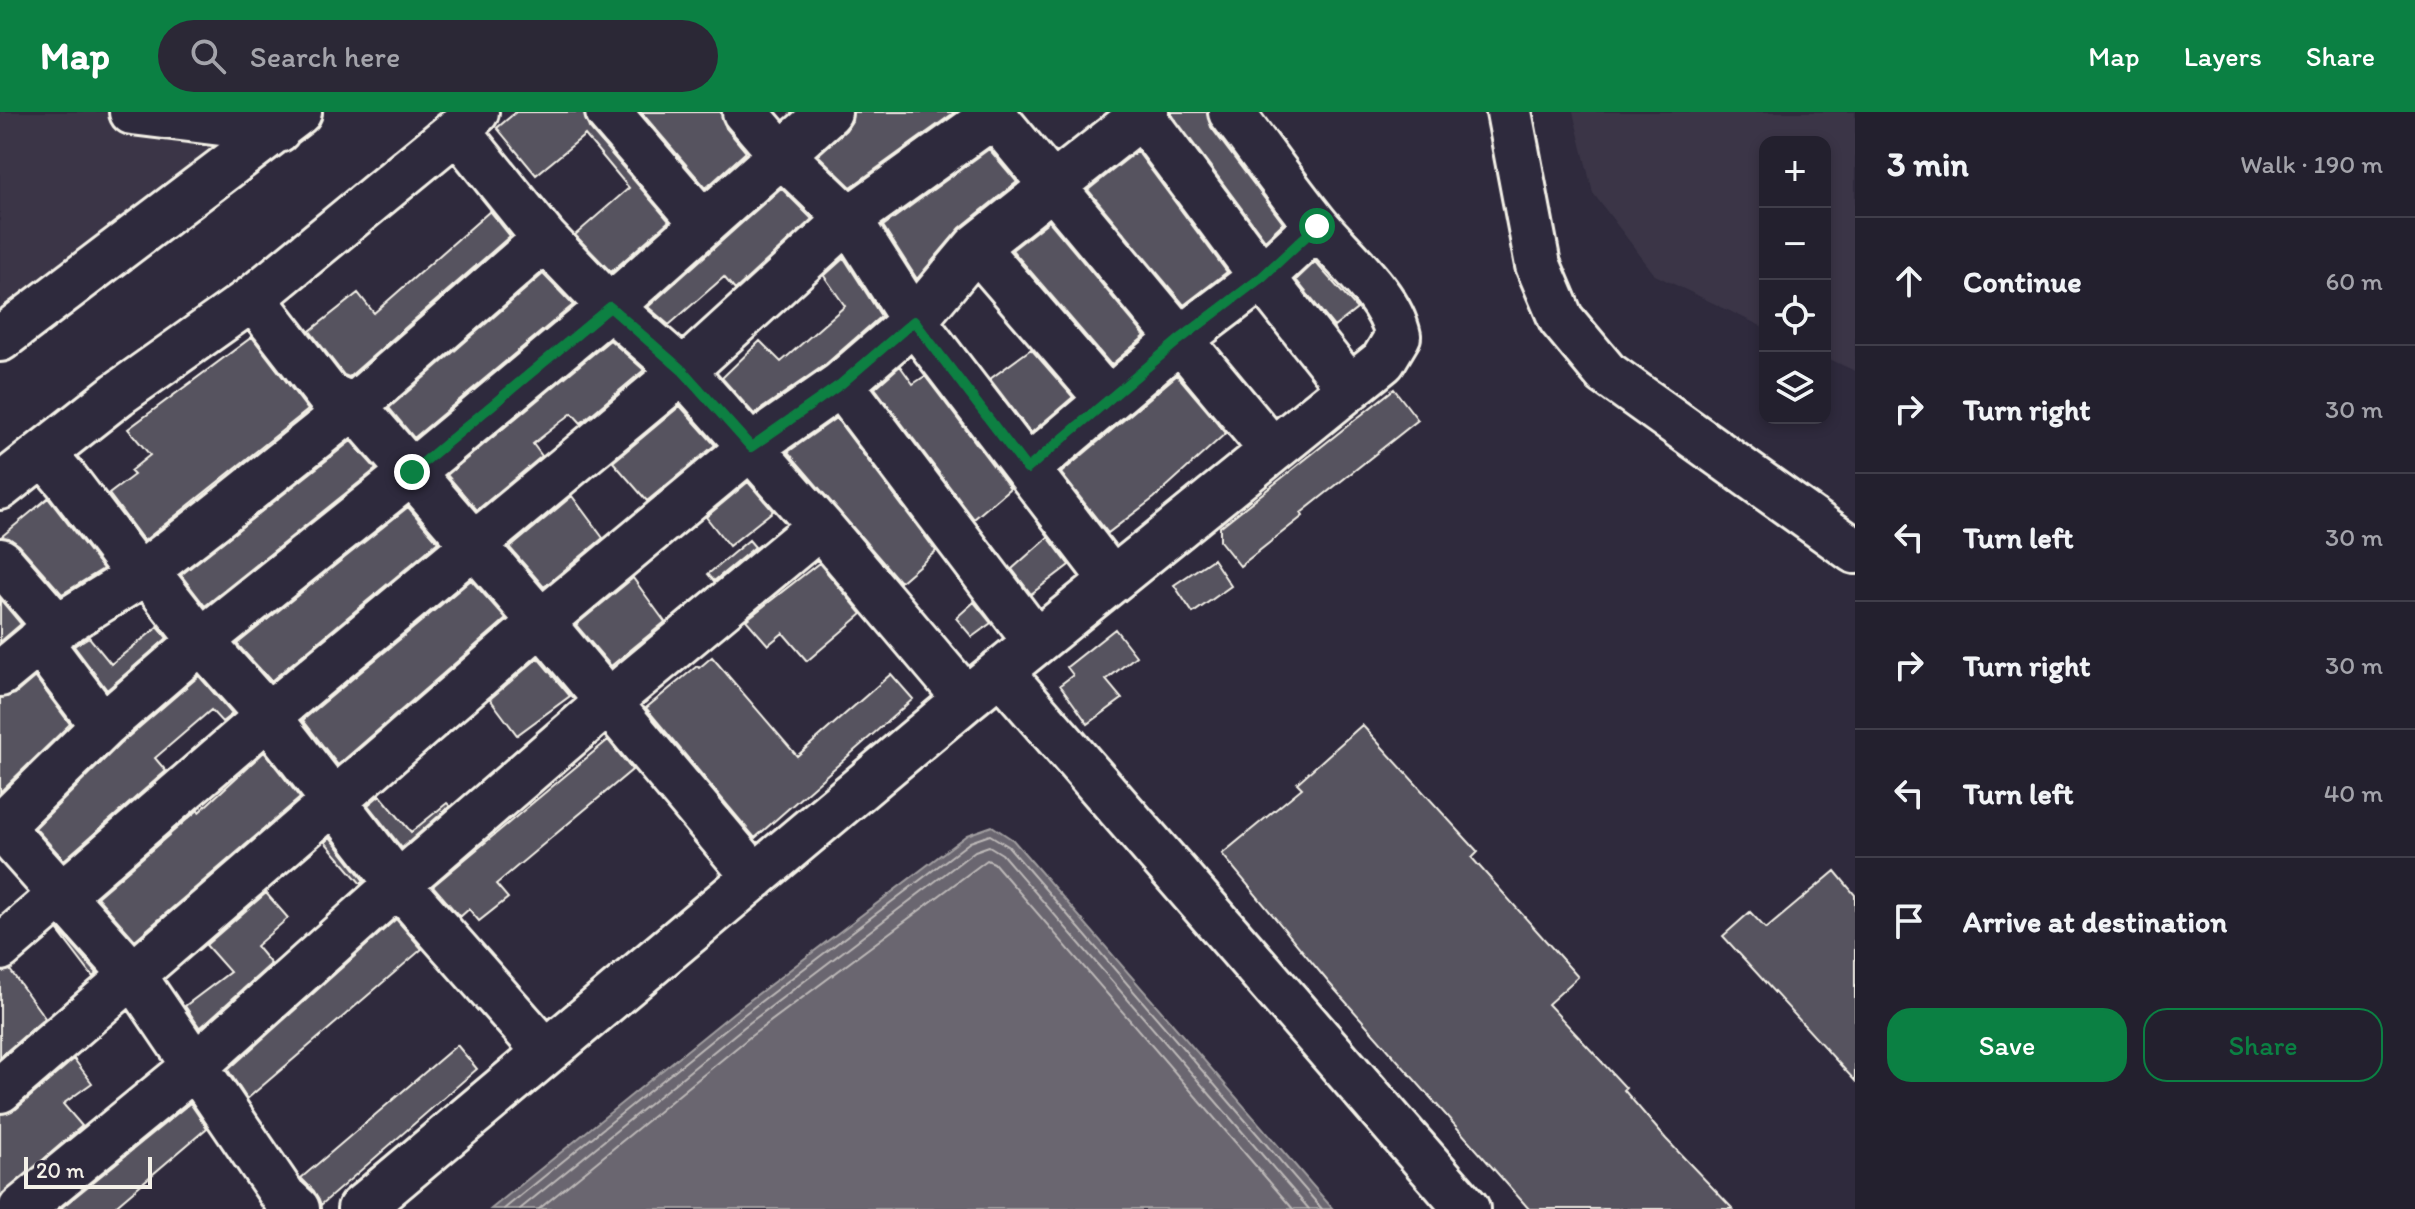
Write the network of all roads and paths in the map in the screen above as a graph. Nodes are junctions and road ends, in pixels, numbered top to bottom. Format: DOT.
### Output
graph roads {
  1 [pos="132,112"];
  2 [pos="608,112"];
  3 [pos="745,112"];
  4 [pos="829,112"];
  5 [pos="1231,112"];
  6 [pos="1509,112"];
  7 [pos="1142,113"];
  8 [pos="992,114"];
  9 [pos="289,121"];
  10 [pos="466,121"];
  11 [pos="782,155"];
  12 [pos="1052,186"];
  13 [pos="849,219"];
  14 [pos="703,223"];
  15 [pos="1317,226"];
  16 [pos="545,239"];
  17 [pos="976,247"];
  18 [pos="1262,277"];
  19 [pos="253,298"];
  20 [pos="610,307"];
  21 [pos="914,321"];
  22 [pos="0,339"];
  23 [pos="1179,340"];
  24 [pos="683,371"];
  25 [pos="841,384"];
  26 [pos="1350,388"];
  27 [pos="1108,400"];
  28 [pos="354,406"];
  29 [pos="751,447"];
  30 [pos="1272,450"];
  31 [pos="43,453"];
  32 [pos="1027,469"];
  33 [pos="412,472"];
  34 [pos="0,487"];
  35 [pos="820,526"];
  36 [pos="473,545"];
  37 [pos="1855,551"];
  38 [pos="0,561"];
  39 [pos="139,576"];
  40 [pos="1112,580"];
  41 [pos="541,622"];
  42 [pos="48,634"];
  43 [pos="201,641"];
  44 [pos="1036,642"];
  45 [pos="1000,671"];
  46 [pos="0,674"];
  47 [pos="966,699"];
  48 [pos="607,703"];
  49 [pos="268,716"];
  50 [pos="103,726"];
  51 [pos="332,802"];
  52 [pos="1,825"];
  53 [pos="755,877"];
  54 [pos="398,884"];
  55 [pos="61,897"];
  56 [pos="0,948"];
  57 [pos="134,976"];
  58 [pos="546,1052"];
  59 [pos="194,1067"];
  60 [pos="0,1090"];
  61 [pos="21,1209"];
  62 [pos="297,1209"];
  63 [pos="360,1209"];
  64 [pos="1467,1209"];
  1 -- 9 [label="street"];
  2 -- 14 [label="street"];
  3 -- 11 [label="street"];
  4 -- 11 [label="street"];
  5 -- 15 [label="street"];
  6 -- 37 [label="street"];
  7 -- 12 [label="street"];
  7 -- 18 [label="street"];
  8 -- 12 [label="street"];
  8 -- 13 [label="street"];
  9 -- 22 [label="street"];
  10 -- 16 [label="street"];
  10 -- 19 [label="street"];
  11 -- 13 [label="street"];
  11 -- 14 [label="street"];
  12 -- 17 [label="street"];
  12 -- 23 [label="street"];
  13 -- 21 [label="street"];
  13 -- 24 [label="street"];
  14 -- 20 [label="street"];
  15 -- 18 [label="street"];
  15 -- 26 [label="street"];
  16 -- 20 [label="street"];
  16 -- 28 [label="street"];
  17 -- 21 [label="street"];
  17 -- 27 [label="street"];
  18 -- 23 [label="street"];
  18 -- 26 [label="street"];
  19 -- 28 [label="street"];
  19 -- 31 [label="street"];
  20 -- 24 [label="street"];
  20 -- 33 [label="street"];
  21 -- 25 [label="street"];
  21 -- 32 [label="street"];
  23 -- 27 [label="street"];
  23 -- 30 [label="street"];
  24 -- 29 [label="street"];
  24 -- 36 [label="street"];
  25 -- 29 [label="street"];
  25 -- 44 [label="street"];
  26 -- 30 [label="street"];
  27 -- 32 [label="street"];
  28 -- 33 [label="street"];
  28 -- 39 [label="street"];
  29 -- 35 [label="street"];
  29 -- 41 [label="street"];
  30 -- 40 [label="street"];
  31 -- 34 [label="street"];
  31 -- 39 [label="street"];
  32 -- 40 [label="street"];
  33 -- 36 [label="street"];
  33 -- 43 [label="street"];
  35 -- 47 [label="street"];
  35 -- 48 [label="street"];
  36 -- 41 [label="street"];
  36 -- 49 [label="street"];
  38 -- 42 [label="street"];
  39 -- 42 [label="street"];
  39 -- 43 [label="street"];
  40 -- 44 [label="street"];
  41 -- 48 [label="street"];
  41 -- 51 [label="street"];
  42 -- 46 [label="street"];
  42 -- 50 [label="street"];
  43 -- 49 [label="street"];
  43 -- 50 [label="street"];
  44 -- 45 [label="street"];
  45 -- 47 [label="street"];
  45 -- 64 [label="street"];
  47 -- 53 [label="street"];
  48 -- 53 [label="street"];
  48 -- 54 [label="street"];
  49 -- 51 [label="street"];
  49 -- 55 [label="street"];
  50 -- 52 [label="street"];
  51 -- 54 [label="street"];
  51 -- 57 [label="street"];
  52 -- 55 [label="street"];
  53 -- 58 [label="street"];
  54 -- 58 [label="street"];
  54 -- 59 [label="street"];
  55 -- 56 [label="street"];
  55 -- 57 [label="street"];
  57 -- 59 [label="street"];
  57 -- 60 [label="street"];
  58 -- 63 [label="street"];
  59 -- 61 [label="street"];
  59 -- 62 [label="street"];
}
